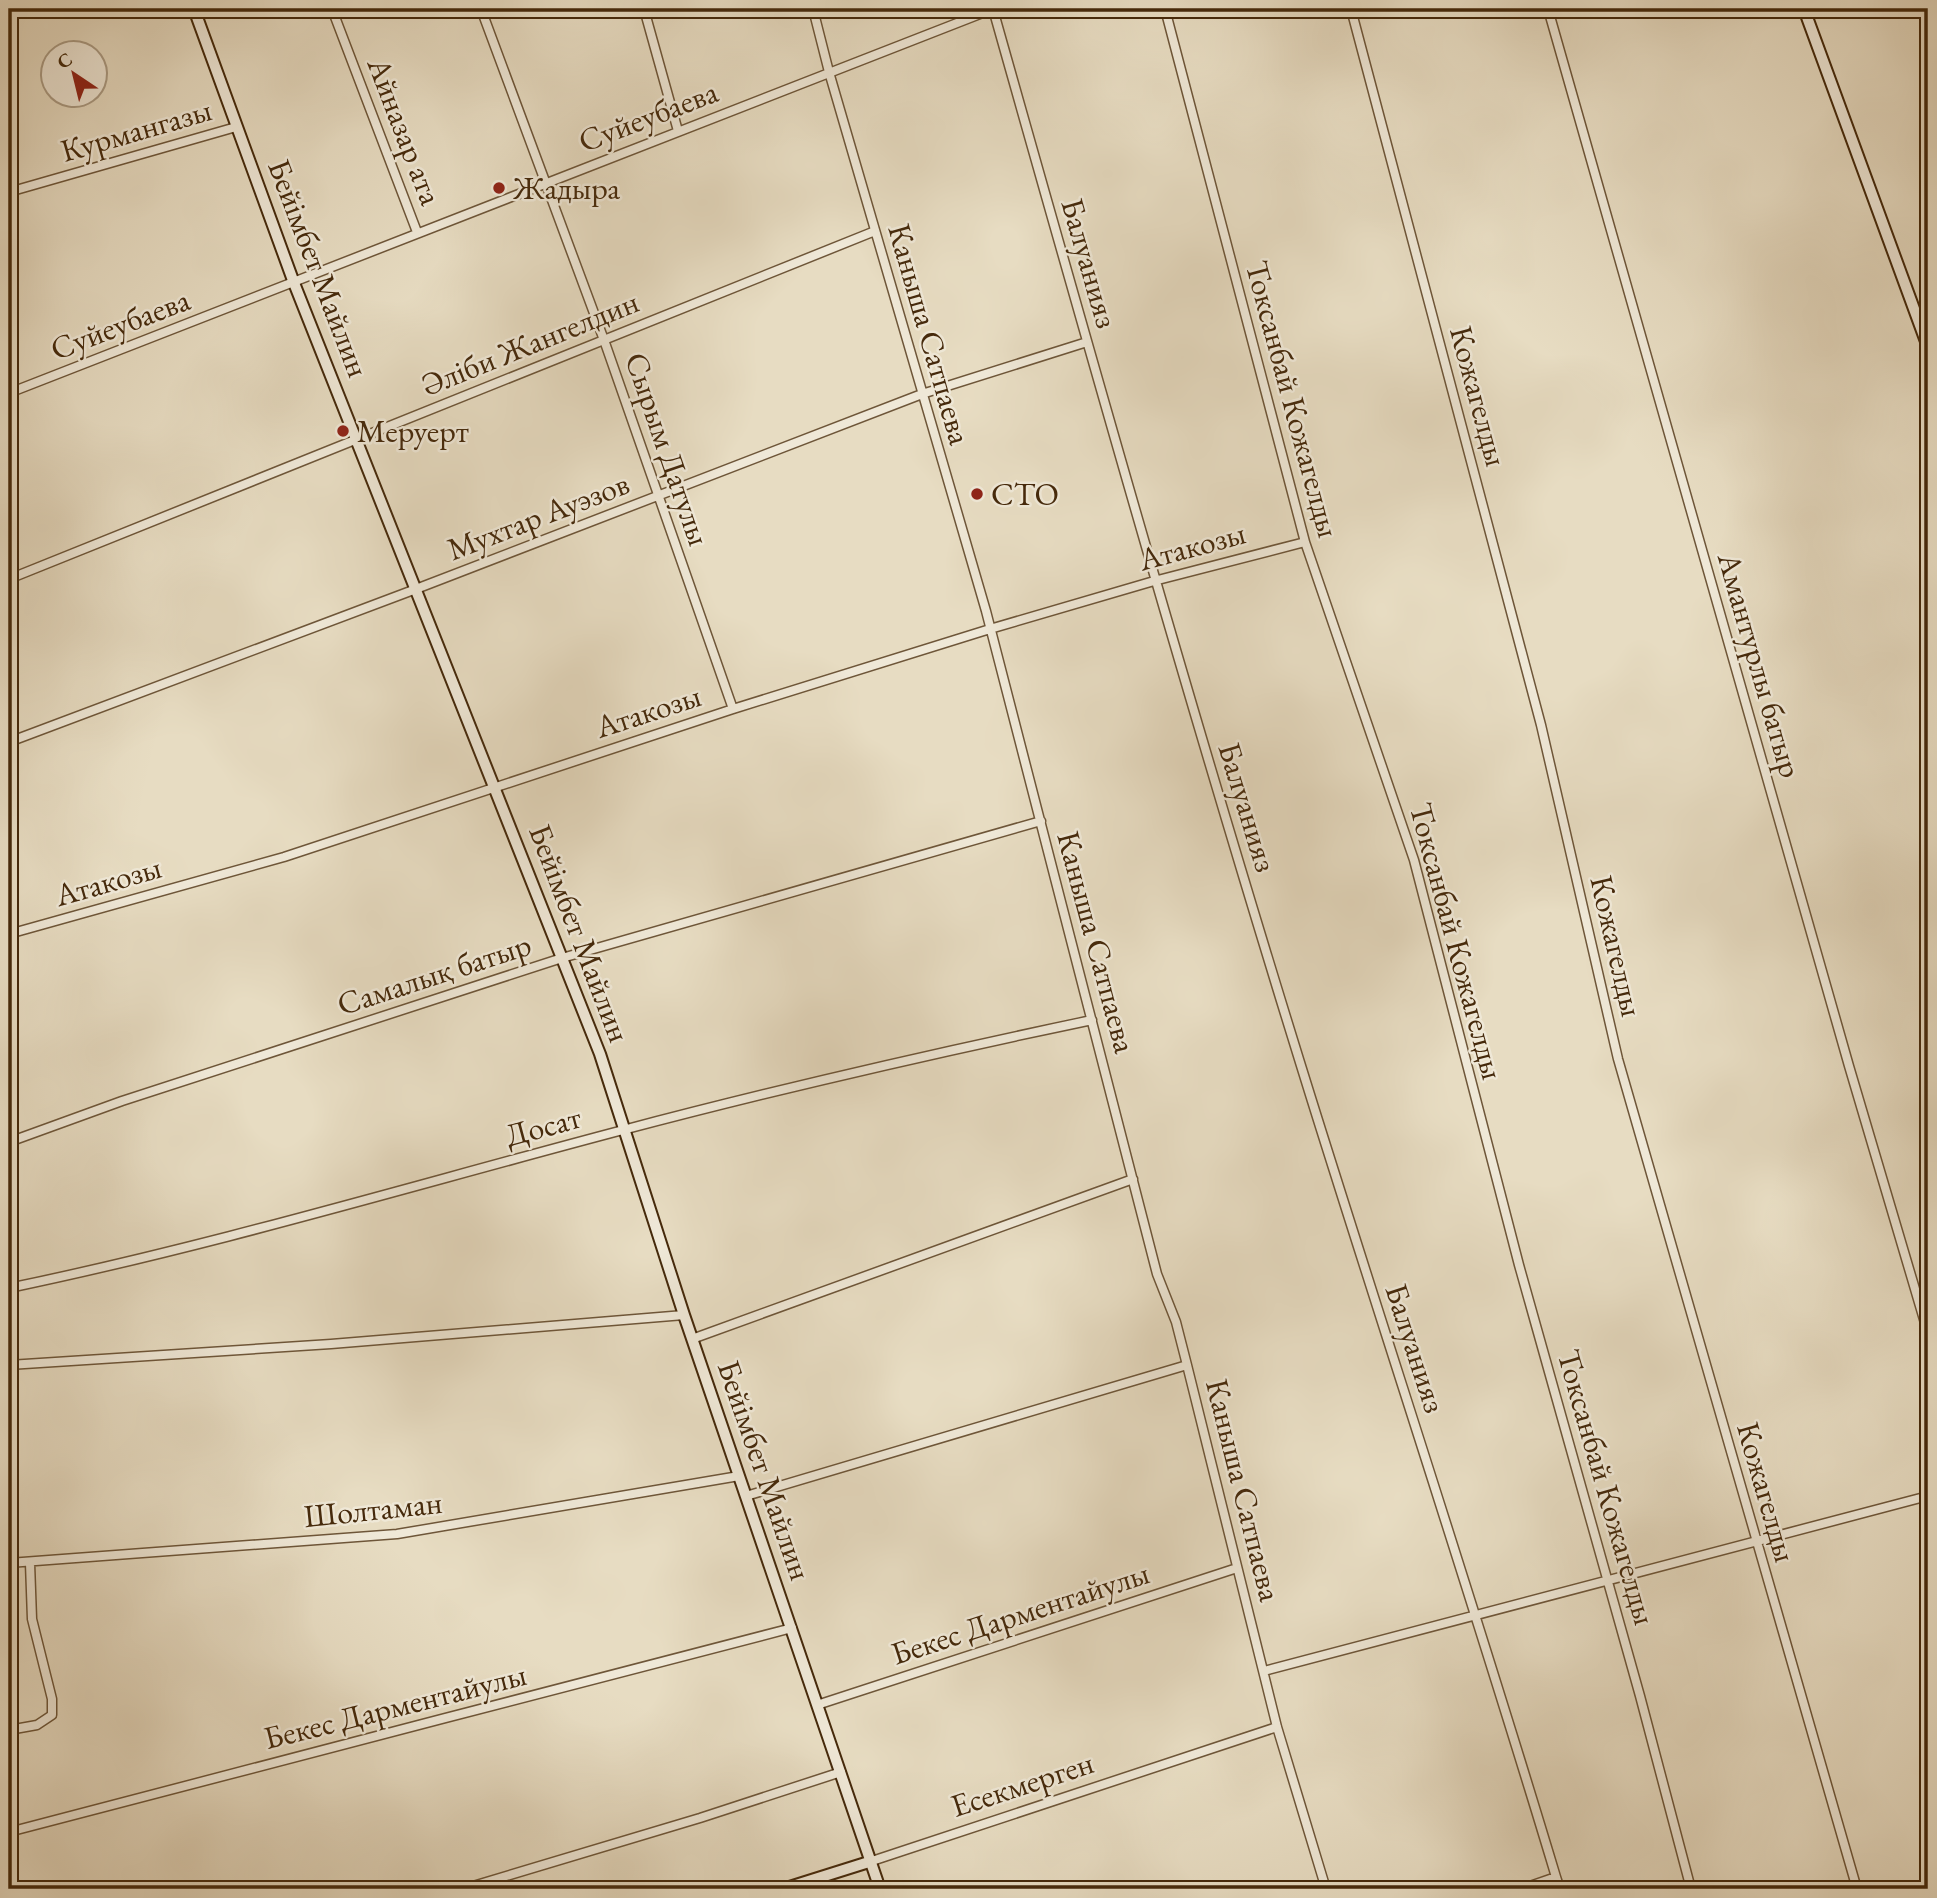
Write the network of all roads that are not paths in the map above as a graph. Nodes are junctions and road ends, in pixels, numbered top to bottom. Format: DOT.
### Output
graph roads {
  1 [pos="194,9"];
  2 [pos="332,9"];
  3 [pos="481,9"];
  4 [pos="644,9"];
  5 [pos="813,9"];
  6 [pos="993,9"];
  7 [pos="1165,9"];
  8 [pos="1351,9"];
  9 [pos="1548,9"];
  10 [pos="1804,9"];
  11 [pos="829,72"];
  12 [pos="236,127"];
  13 [pos="678,131"];
  14 [pos="546,182"];
  15 [pos="9,192"];
  16 [pos="875,231"];
  17 [pos="417,232"];
  18 [pos="294,283"];
  19 [pos="604,340"];
  20 [pos="1087,342"];
  21 [pos="1928,347"];
  22 [pos="9,393"];
  23 [pos="922,394"];
  24 [pos="357,439"];
  25 [pos="659,495"];
  26 [pos="1305,542"];
  27 [pos="9,579"];
  28 [pos="1154,581"];
  29 [pos="416,589"];
  30 [pos="990,629"];
  31 [pos="733,709"];
  32 [pos="9,743"];
  33 [pos="494,786"];
  34 [pos="1041,821"];
  35 [pos="9,934"];
  36 [pos="562,958"];
  37 [pos="1092,1020"];
  38 [pos="624,1130"];
  39 [pos="9,1142"];
  40 [pos="1133,1179"];
  41 [pos="9,1288"];
  42 [pos="684,1315"];
  43 [pos="1928,1333"];
  44 [pos="692,1339"];
  45 [pos="9,1365"];
  46 [pos="1188,1365"];
  47 [pos="739,1476"];
  48 [pos="746,1496"];
  49 [pos="1928,1496"];
  50 [pos="1756,1541"];
  51 [pos="9,1563"];
  52 [pos="30,1563"];
  53 [pos="1237,1568"];
  54 [pos="1607,1582"];
  55 [pos="1475,1614"];
  56 [pos="792,1628"];
  57 [pos="1264,1671"];
  58 [pos="817,1705"];
  59 [pos="1277,1727"];
  60 [pos="9,1730"];
  61 [pos="841,1772"];
  62 [pos="9,1832"];
  63 [pos="872,1861"];
  64 [pos="1556,1877"];
  65 [pos="463,1889"];
  66 [pos="783,1889"];
  67 [pos="880,1889"];
  68 [pos="1326,1889"];
  69 [pos="1521,1889"];
  70 [pos="1560,1889"];
  71 [pos="1692,1889"];
  72 [pos="1857,1889"];
  1 -- 12 [label="street, Бейімбет Майлин"];
  2 -- 17 [label="street, Айназар ата"];
  3 -- 14 [label="street, Сырым Датулы"];
  4 -- 13 [label="street"];
  5 -- 11 [label="street, Каныша Сатпаева"];
  6 -- 11 [label="street, Суйеубаева"];
  6 -- 20 [label="street, Балуанияз"];
  7 -- 26 [label="street, Токсанбай Кожагелды"];
  8 -- 50 [label="street, Кожагелды"];
  9 -- 43 [label="street, Амантурлы батыр"];
  10 -- 21 [label="street"];
  11 -- 13 [label="street, Суйеубаева"];
  11 -- 16 [label="street, Каныша Сатпаева"];
  12 -- 15 [label="street, Курмангазы"];
  12 -- 18 [label="street, Бейімбет Майлин"];
  13 -- 14 [label="street, Суйеубаева"];
  14 -- 17 [label="street, Суйеубаева"];
  14 -- 19 [label="street, Сырым Датулы"];
  16 -- 19 [label="street, Әліби Жангелдин"];
  16 -- 23 [label="street, Каныша Сатпаева"];
  17 -- 18 [label="street, Суйеубаева"];
  18 -- 22 [label="street, Суйеубаева"];
  18 -- 24 [label="street, Бейімбет Майлин"];
  19 -- 24 [label="street, Әліби Жангелдин"];
  19 -- 25 [label="street, Сырым Датулы"];
  20 -- 23 [label="street, Мухтар Ауэзов"];
  20 -- 28 [label="street, Балуанияз"];
  23 -- 25 [label="street, Мухтар Ауэзов"];
  23 -- 30 [label="street, Каныша Сатпаева"];
  24 -- 27 [label="street, Әліби Жангелдин"];
  24 -- 29 [label="street, Бейімбет Майлин"];
  25 -- 29 [label="street, Мухтар Ауэзов"];
  25 -- 31 [label="street, Сырым Датулы"];
  26 -- 28 [label="street, Атакозы"];
  26 -- 54 [label="street, Токсанбай Кожагелды"];
  28 -- 30 [label="street, Атакозы"];
  28 -- 55 [label="street, Балуанияз"];
  29 -- 32 [label="street, Мухтар Ауэзов"];
  29 -- 33 [label="street, Бейімбет Майлин"];
  30 -- 31 [label="street, Атакозы"];
  30 -- 34 [label="street, Каныша Сатпаева"];
  31 -- 33 [label="street, Атакозы"];
  33 -- 35 [label="street, Атакозы"];
  33 -- 36 [label="street, Бейімбет Майлин"];
  34 -- 36 [label="street, Самалық батыр"];
  34 -- 37 [label="street, Каныша Сатпаева"];
  36 -- 38 [label="street, Бейімбет Майлин"];
  36 -- 39 [label="street, Самалық батыр"];
  37 -- 38 [label="street, Досат"];
  37 -- 40 [label="street, Каныша Сатпаева"];
  38 -- 41 [label="street, Досат"];
  38 -- 42 [label="street, Бейімбет Майлин"];
  40 -- 44 [label="street"];
  40 -- 46 [label="street, Каныша Сатпаева"];
  42 -- 44 [label="street, Бейімбет Майлин"];
  42 -- 45 [label="street"];
  44 -- 47 [label="street, Бейімбет Майлин"];
  46 -- 48 [label="street"];
  46 -- 53 [label="street, Каныша Сатпаева"];
  47 -- 48 [label="street, Бейімбет Майлин"];
  47 -- 52 [label="street, Шолтаман"];
  48 -- 56 [label="street, Бейімбет Майлин"];
  49 -- 50 [label="street"];
  50 -- 54 [label="street"];
  50 -- 72 [label="street, Кожагелды"];
  51 -- 52 [label="street, Шолтаман"];
  52 -- 60 [label="street"];
  53 -- 57 [label="street, Каныша Сатпаева"];
  53 -- 58 [label="street, Бекес Дарментайулы"];
  54 -- 55 [label="street"];
  54 -- 71 [label="street, Токсанбай Кожагелды"];
  55 -- 57 [label="street"];
  55 -- 64 [label="street, Балуанияз"];
  56 -- 58 [label="street, Бейімбет Майлин"];
  56 -- 62 [label="street, Бекес Дарментайулы"];
  57 -- 59 [label="street, Каныша Сатпаева"];
  58 -- 61 [label="street, Бейімбет Майлин"];
  59 -- 63 [label="street, Eсекмерген"];
  59 -- 68 [label="street, Каныша Сатпаева"];
  61 -- 63 [label="street, Бейімбет Майлин"];
  61 -- 65 [label="street"];
  63 -- 66 [label="street, Eсекмерген"];
  63 -- 67 [label="street, Бейімбет Майлин"];
  64 -- 69 [label="street"];
  64 -- 70 [label="street"];
}
